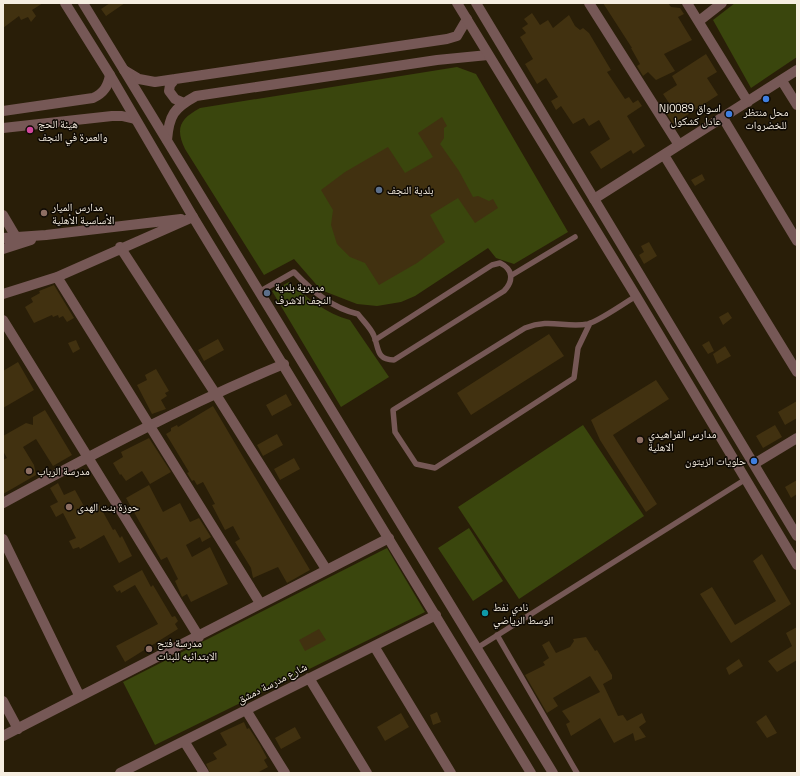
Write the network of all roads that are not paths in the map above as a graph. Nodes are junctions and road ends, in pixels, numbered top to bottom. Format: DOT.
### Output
graph roads {
  1 [pos="65,3"];
  2 [pos="83,3"];
  3 [pos="457,3"];
  4 [pos="476,3"];
  5 [pos="589,3"];
  6 [pos="687,3"];
  7 [pos="722,3"];
  8 [pos="467,19"];
  9 [pos="699,21"];
  10 [pos="434,41"];
  11 [pos="488,55"];
  12 [pos="437,60"];
  13 [pos="124,70"];
  14 [pos="797,70"];
  15 [pos="110,74"];
  16 [pos="175,79"];
  17 [pos="782,81"];
  18 [pos="748,102"];
  19 [pos="184,103"];
  20 [pos="797,105"];
  21 [pos="3,111"];
  22 [pos="723,118"];
  23 [pos="135,119"];
  24 [pos="3,128"];
  25 [pos="167,140"];
  26 [pos="679,146"];
  27 [pos="664,155"];
  28 [pos="594,199"];
  29 [pos="3,216"];
  30 [pos="193,217"];
  31 [pos="46,235"];
  32 [pos="16,237"];
  33 [pos="575,237"];
  34 [pos="3,238"];
  35 [pos="797,241"];
  36 [pos="120,248"];
  37 [pos="3,249"];
  38 [pos="512,275"];
  39 [pos="57,277"];
  40 [pos="259,292"];
  41 [pos="3,294"];
  42 [pos="636,296"];
  43 [pos="3,320"];
  44 [pos="590,323"];
  45 [pos="375,340"];
  46 [pos="681,345"];
  47 [pos="670,354"];
  48 [pos="284,364"];
  49 [pos="695,367"];
  50 [pos="797,372"];
  51 [pos="684,375"];
  52 [pos="215,393"];
  53 [pos="325,399"];
  54 [pos="310,407"];
  55 [pos="339,423"];
  56 [pos="150,425"];
  57 [pos="324,430"];
  58 [pos="797,438"];
  59 [pos="88,457"];
  60 [pos="754,464"];
  61 [pos="746,479"];
  62 [pos="770,490"];
  63 [pos="757,497"];
  64 [pos="3,503"];
  65 [pos="781,509"];
  66 [pos="769,518"];
  67 [pos="797,536"];
  68 [pos="389,538"];
  69 [pos="3,540"];
  70 [pos="797,565"];
  71 [pos="326,569"];
  72 [pos="260,603"];
  73 [pos="436,615"];
  74 [pos="497,635"];
  75 [pos="199,637"];
  76 [pos="374,646"];
  77 [pos="476,648"];
  78 [pos="309,678"];
  79 [pos="79,695"];
  80 [pos="3,701"];
  81 [pos="246,710"];
  82 [pos="18,729"];
  83 [pos="3,736"];
  84 [pos="184,741"];
  85 [pos="120,773"];
  86 [pos="204,773"];
  87 [pos="285,773"];
  88 [pos="367,773"];
  89 [pos="451,773"];
  90 [pos="531,773"];
  91 [pos="553,773"];
  92 [pos="577,773"];
  1 -- 15 [label="street"];
  2 -- 13 [label="street"];
  3 -- 8 [label="street"];
  4 -- 28 [label="street"];
  5 -- 26 [label="street"];
  6 -- 9 [label="street"];
  7 -- 9 [label="street"];
  8 -- 10 [label="street"];
  8 -- 11 [label="street"];
  9 -- 18 [label="street"];
  10 -- 12 [label="street"];
  10 -- 16 [label="street"];
  11 -- 12 [label="street"];
  11 -- 42 [label="street"];
  12 -- 19 [label="street"];
  13 -- 16 [label="street"];
  13 -- 25 [label="street"];
  14 -- 17 [label="street"];
  15 -- 21 [label="street"];
  15 -- 23 [label="street"];
  16 -- 19 [label="street"];
  17 -- 18 [label="street"];
  17 -- 20 [label="street"];
  18 -- 22 [label="street"];
  19 -- 25 [label="street"];
  22 -- 26 [label="street"];
  22 -- 35 [label="street"];
  23 -- 24 [label="street"];
  23 -- 30 [label="street"];
  25 -- 40 [label="street"];
  26 -- 27 [label="street"];
  27 -- 28 [label="street"];
  27 -- 50 [label="street"];
  28 -- 46 [label="street"];
  29 -- 32 [label="street"];
  30 -- 31 [label="street"];
  30 -- 36 [label="street"];
  30 -- 48 [label="street"];
  31 -- 32 [label="street"];
  31 -- 37 [label="street"];
  32 -- 34 [label="street"];
  33 -- 38 [label="lane"];
  36 -- 39 [label="street"];
  36 -- 52 [label="street"];
  38 -- 45 [label="lane"];
  38 -- 45 [label="lane"];
  39 -- 41 [label="street"];
  39 -- 56 [label="street"];
  40 -- 45 [label="lane"];
  40 -- 53 [label="street"];
  42 -- 44 [label="lane"];
  42 -- 47 [label="street"];
  43 -- 59 [label="street"];
  44 -- 44 [label="lane"];
  46 -- 47 [label="street"];
  46 -- 49 [label="street"];
  47 -- 51 [label="street"];
  48 -- 52 [label="street"];
  48 -- 54 [label="street"];
  49 -- 51 [label="street"];
  49 -- 60 [label="street"];
  51 -- 61 [label="street"];
  52 -- 56 [label="street"];
  52 -- 71 [label="street"];
  53 -- 54 [label="street"];
  53 -- 55 [label="street"];
  54 -- 57 [label="street"];
  55 -- 57 [label="street"];
  55 -- 77 [label="street"];
  56 -- 59 [label="street"];
  56 -- 72 [label="street"];
  57 -- 68 [label="street"];
  58 -- 60 [label="street"];
  59 -- 64 [label="street"];
  59 -- 75 [label="street"];
  60 -- 62 [label="street"];
  61 -- 63 [label="street"];
  61 -- 74 [label="lane"];
  62 -- 63 [label="street"];
  62 -- 65 [label="street"];
  63 -- 66 [label="street"];
  65 -- 66 [label="street"];
  65 -- 67 [label="street"];
  66 -- 70 [label="street"];
  68 -- 71 [label="street"];
  68 -- 73 [label="street"];
  69 -- 79 [label="street"];
  71 -- 72 [label="street"];
  72 -- 75 [label="street"];
  73 -- 76 [label="street, شارع مدرسة دمشق"];
  73 -- 90 [label="street"];
  74 -- 77 [label="lane"];
  74 -- 92 [label="lane"];
  75 -- 79 [label="street"];
  76 -- 78 [label="street, شارع مدرسة دمشق"];
  76 -- 89 [label="street"];
  77 -- 91 [label="street"];
  78 -- 81 [label="street, شارع مدرسة دمشق"];
  78 -- 88 [label="street"];
  79 -- 82 [label="street"];
  80 -- 82 [label="street"];
  81 -- 84 [label="street, شارع مدرسة دمشق"];
  81 -- 87 [label="street"];
  82 -- 83 [label="street"];
  84 -- 85 [label="street, شارع مدرسة دمشق"];
  84 -- 86 [label="street"];
}
